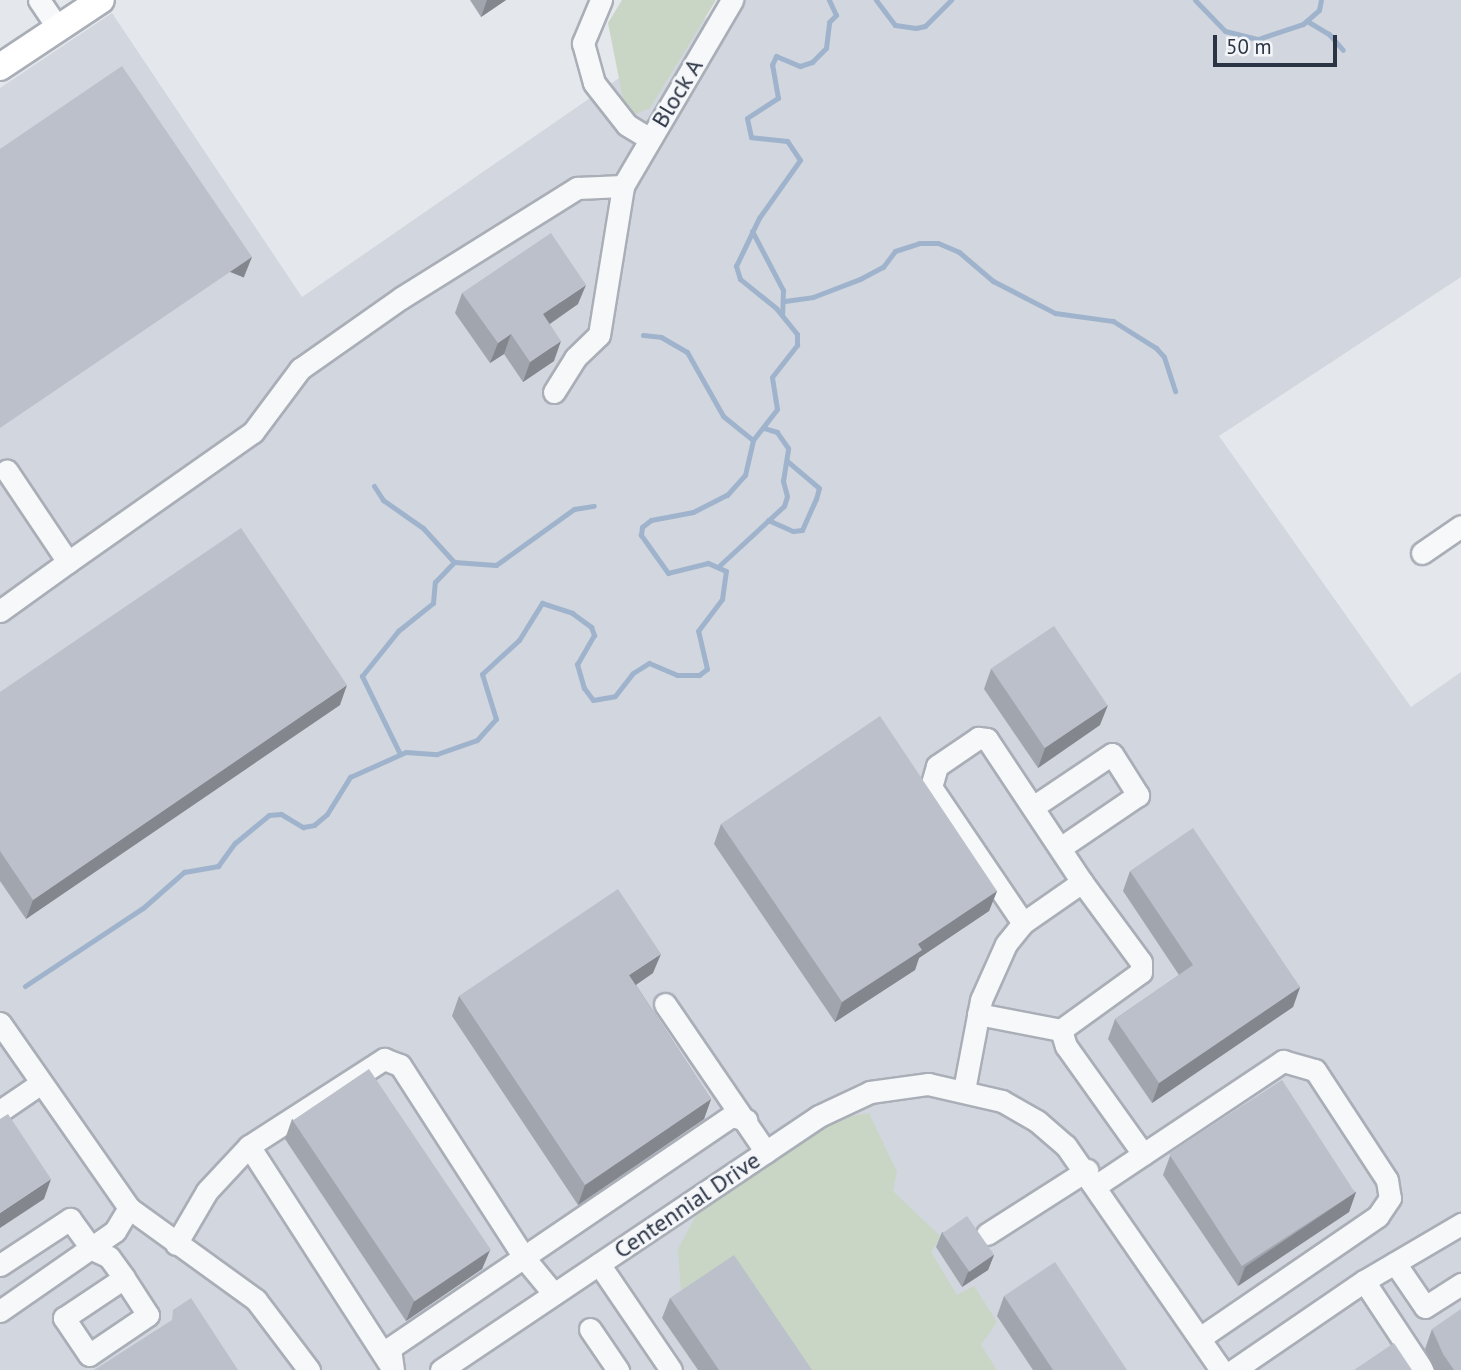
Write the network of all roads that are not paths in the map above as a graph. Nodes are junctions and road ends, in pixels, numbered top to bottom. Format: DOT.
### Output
graph roads {
  1 [pos="39,0"];
  2 [pos="101,0"];
  3 [pos="601,0"];
  4 [pos="732,0"];
  5 [pos="58,28"];
  6 [pos="0,67"];
  7 [pos="650,139"];
  8 [pos="623,186"];
  9 [pos="554,392"];
  10 [pos="7,471"];
  11 [pos="1461,526"];
  12 [pos="1422,553"];
  13 [pos="68,562"];
  14 [pos="0,611"];
  15 [pos="1033,807"];
  16 [pos="1059,848"];
  17 [pos="1082,882"];
  18 [pos="1023,923"];
  19 [pos="665,1004"];
  20 [pos="978,1014"];
  21 [pos="0,1023"];
  22 [pos="1062,1030"];
  23 [pos="41,1083"];
  24 [pos="957,1088"];
  25 [pos="0,1111"];
  26 [pos="746,1120"];
  27 [pos="249,1146"];
  28 [pos="766,1152"];
  29 [pos="1143,1154"];
  30 [pos="1092,1178"];
  31 [pos="129,1208"];
  32 [pos="1461,1224"];
  33 [pos="987,1234"];
  34 [pos="176,1244"];
  35 [pos="92,1249"];
  36 [pos="525,1259"];
  37 [pos="599,1264"];
  38 [pos="1395,1264"];
  39 [pos="0,1265"];
  40 [pos="124,1278"];
  41 [pos="1364,1281"];
  42 [pos="1461,1284"];
  43 [pos="554,1294"];
  44 [pos="0,1311"];
  45 [pos="590,1329"];
  46 [pos="1200,1338"];
  47 [pos="392,1368"];
  48 [pos="309,1370"];
  49 [pos="441,1370"];
  50 [pos="618,1370"];
  51 [pos="671,1370"];
  52 [pos="1221,1370"];
  53 [pos="1234,1370"];
  54 [pos="1423,1370"];
  1 -- 5 [label="street"];
  2 -- 5 [label="main road"];
  3 -- 7 [label="street"];
  4 -- 7 [label="street, Block A"];
  5 -- 6 [label="main road"];
  7 -- 8 [label="street, Block A"];
  8 -- 9 [label="street"];
  8 -- 13 [label="street"];
  10 -- 13 [label="street"];
  11 -- 12 [label="street"];
  13 -- 14 [label="street"];
  15 -- 16 [label="street"];
  15 -- 16 [label="street"];
  15 -- 18 [label="street"];
  16 -- 17 [label="street"];
  17 -- 18 [label="street"];
  17 -- 22 [label="street"];
  18 -- 20 [label="street"];
  19 -- 26 [label="street"];
  20 -- 22 [label="street"];
  20 -- 24 [label="street"];
  21 -- 23 [label="street"];
  22 -- 29 [label="street"];
  23 -- 25 [label="street"];
  23 -- 31 [label="street"];
  24 -- 28 [label="street, Centennial Drive"];
  24 -- 30 [label="street, Centennial Drive"];
  26 -- 28 [label="street"];
  26 -- 36 [label="street"];
  27 -- 34 [label="street"];
  27 -- 36 [label="street"];
  27 -- 47 [label="street"];
  28 -- 37 [label="street, Centennial Drive"];
  29 -- 30 [label="street"];
  29 -- 46 [label="street"];
  30 -- 33 [label="street"];
  30 -- 46 [label="street, Centennial Drive"];
  31 -- 34 [label="street"];
  31 -- 35 [label="street"];
  32 -- 38 [label="street"];
  34 -- 48 [label="street"];
  35 -- 39 [label="street"];
  35 -- 40 [label="street"];
  35 -- 44 [label="street"];
  36 -- 43 [label="street"];
  36 -- 47 [label="street"];
  37 -- 43 [label="street, Centennial Drive"];
  37 -- 51 [label="street"];
  38 -- 41 [label="street"];
  38 -- 42 [label="street"];
  41 -- 53 [label="street"];
  41 -- 54 [label="street"];
  43 -- 49 [label="street, Centennial Drive"];
  45 -- 50 [label="street"];
  46 -- 52 [label="street, Centennial Drive"];
}
